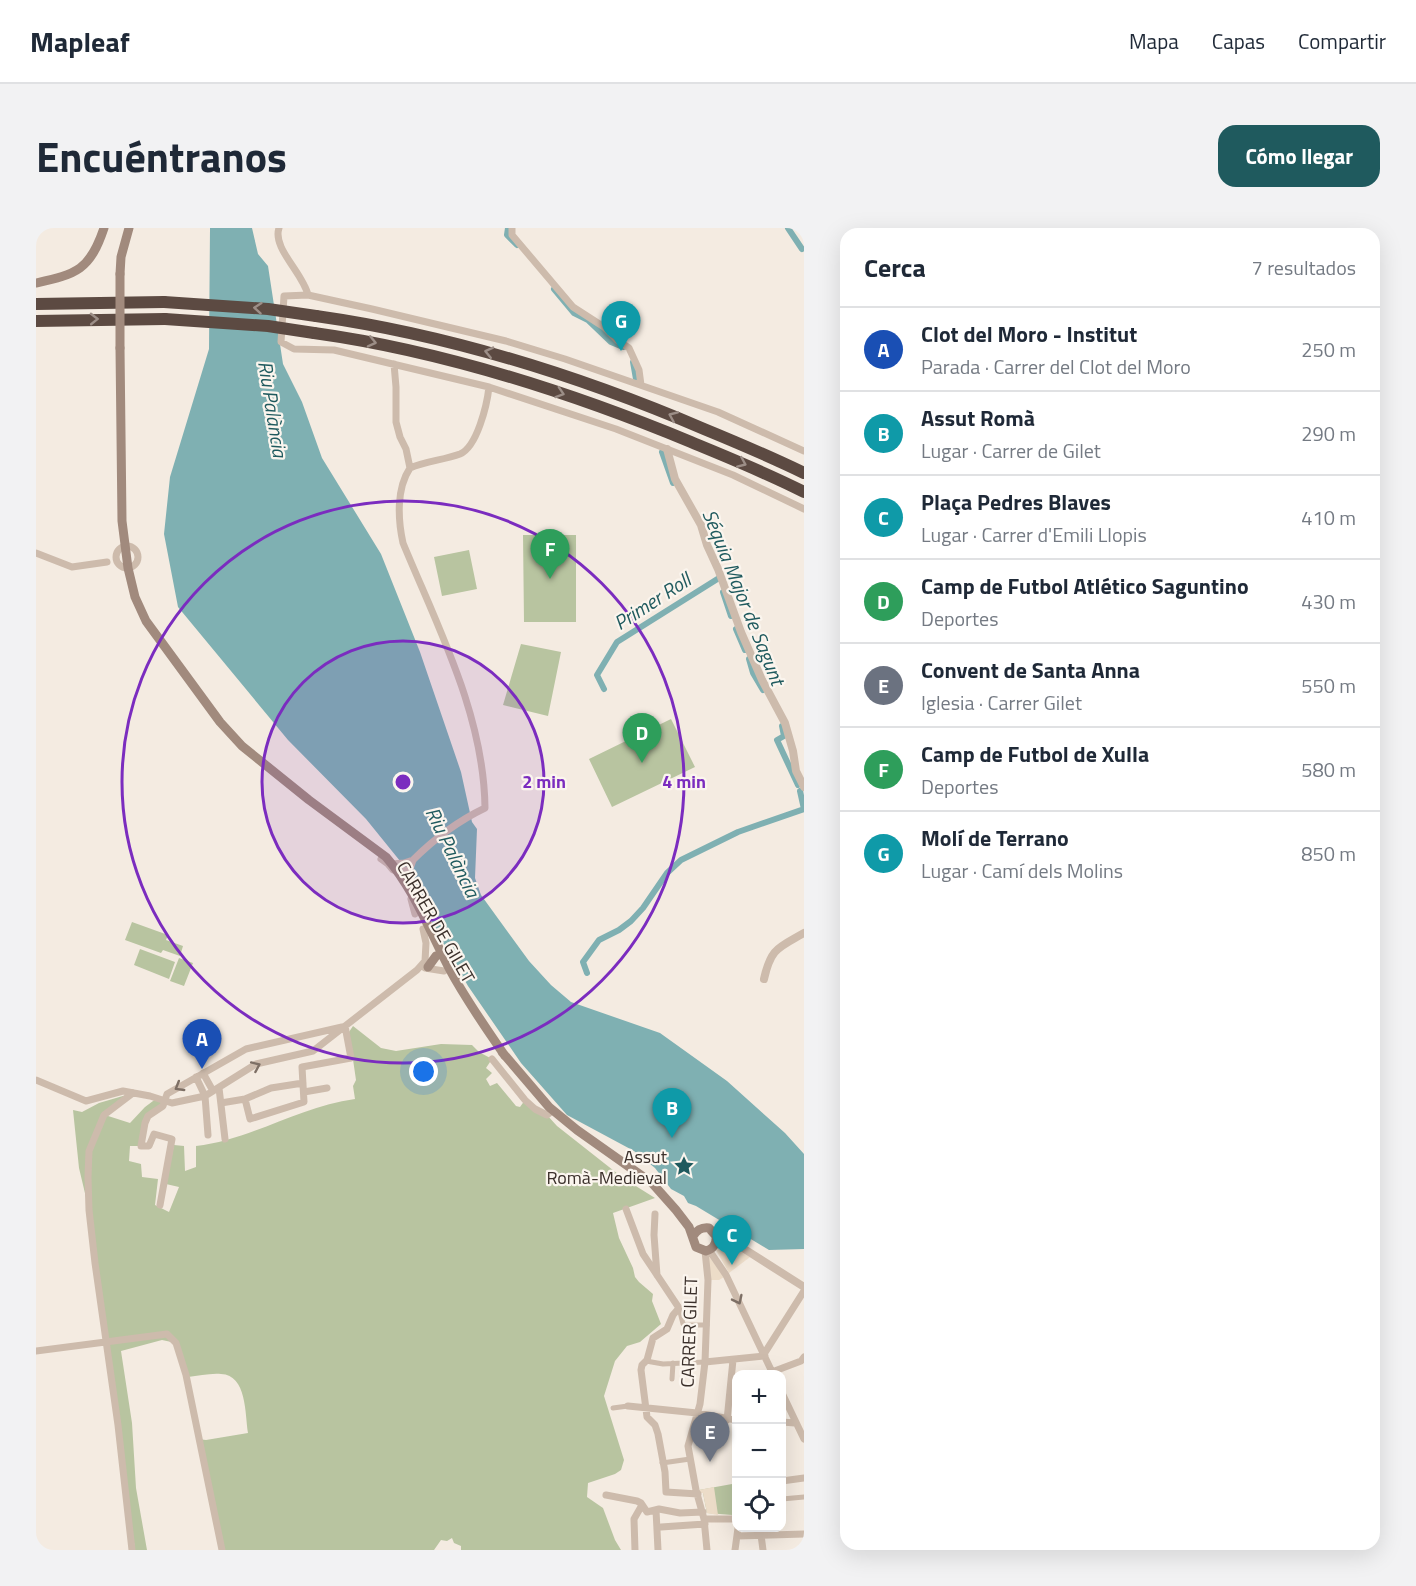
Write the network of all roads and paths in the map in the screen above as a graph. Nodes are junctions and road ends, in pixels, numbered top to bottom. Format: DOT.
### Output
graph roads {
  1 [pos="104,228"];
  2 [pos="129,228"];
  3 [pos="279,228"];
  4 [pos="512,228"];
  5 [pos="36,283"];
  6 [pos="308,295"];
  7 [pos="36,304"];
  8 [pos="36,321"];
  9 [pos="394,364"];
  10 [pos="641,385"];
  11 [pos="489,387"];
  12 [pos="667,449"];
  13 [pos="804,451"];
  14 [pos="410,468"];
  15 [pos="804,473"];
  16 [pos="804,492"];
  17 [pos="804,509"];
  18 [pos="36,553"];
  19 [pos="118,553"];
  20 [pos="128,568"];
  21 [pos="804,787"];
  22 [pos="363,841"];
  23 [pos="381,859"];
  24 [pos="401,867"];
  25 [pos="421,921"];
  26 [pos="804,933"];
  27 [pos="436,956"];
  28 [pos="427,964"];
  29 [pos="448,971"];
  30 [pos="764,979"];
  31 [pos="345,1026"];
  32 [pos="309,1035"];
  33 [pos="313,1051"];
  34 [pos="492,1059"];
  35 [pos="200,1075"];
  36 [pos="36,1080"];
  37 [pos="303,1083"];
  38 [pos="327,1088"];
  39 [pos="216,1089"];
  40 [pos="304,1092"];
  41 [pos="133,1093"];
  42 [pos="205,1096"];
  43 [pos="245,1099"];
  44 [pos="165,1100"];
  45 [pos="221,1103"];
  46 [pos="553,1110"];
  47 [pos="208,1135"];
  48 [pos="225,1139"];
  49 [pos="160,1206"];
  50 [pos="626,1209"];
  51 [pos="676,1210"];
  52 [pos="655,1214"];
  53 [pos="701,1228"];
  54 [pos="714,1233"];
  55 [pos="693,1236"];
  56 [pos="738,1245"];
  57 [pos="709,1249"];
  58 [pos="657,1275"];
  59 [pos="804,1289"];
  60 [pos="679,1308"];
  61 [pos="707,1325"];
  62 [pos="107,1343"];
  63 [pos="36,1351"];
  64 [pos="764,1355"];
  65 [pos="804,1357"];
  66 [pos="733,1360"];
  67 [pos="646,1361"];
  68 [pos="705,1362"];
  69 [pos="673,1363"];
  70 [pos="771,1370"];
  71 [pos="779,1370"];
  72 [pos="672,1378"];
  73 [pos="786,1402"];
  74 [pos="628,1406"];
  75 [pos="613,1408"];
  76 [pos="646,1408"];
  77 [pos="697,1413"];
  78 [pos="727,1420"];
  79 [pos="732,1420"];
  80 [pos="786,1422"];
  81 [pos="795,1423"];
  82 [pos="804,1439"];
  83 [pos="690,1459"];
  84 [pos="662,1463"];
  85 [pos="804,1478"];
  86 [pos="786,1480"];
  87 [pos="698,1494"];
  88 [pos="606,1495"];
  89 [pos="804,1497"];
  90 [pos="786,1499"];
  91 [pos="642,1504"];
  92 [pos="656,1510"];
  93 [pos="704,1518"];
  94 [pos="732,1519"];
  95 [pos="662,1527"];
  96 [pos="737,1532"];
  97 [pos="804,1534"];
  98 [pos="761,1535"];
  99 [pos="737,1536"];
  100 [pos="709,1549"];
  101 [pos="132,1550"];
  102 [pos="222,1550"];
  103 [pos="635,1550"];
  104 [pos="658,1550"];
  105 [pos="698,1550"];
  106 [pos="735,1550"];
  107 [pos="763,1550"];
  1 -- 5 [label="main road"];
  2 -- 19 [label="main road, bridge"];
  3 -- 6 [label="street"];
  4 -- 10 [label="street"];
  6 -- 9 [label="street"];
  6 -- 10 [label="street"];
  15 -- 7 [label="highway, one-way, bridge"];
  8 -- 16 [label="highway, one-way, bridge"];
  9 -- 11 [label="street"];
  9 -- 14 [label="street"];
  10 -- 13 [label="street"];
  11 -- 12 [label="street"];
  11 -- 14 [label="street"];
  12 -- 17 [label="street"];
  12 -- 21 [label="street"];
  14 -- 24 [label="street"];
  18 -- 19 [label="street"];
  19 -- 20 [label="main road"];
  19 -- 20 [label="street"];
  20 -- 22 [label="main road"];
  22 -- 23 [label="main road, CARRER DE GILET"];
  22 -- 24 [label="main road, CARRER DE GILET"];
  23 -- 24 [label="street"];
  23 -- 25 [label="main road, CARRER DE GILET"];
  24 -- 25 [label="main road, CARRER DE GILET"];
  24 -- 25 [label="street"];
  25 -- 27 [label="main road"];
  25 -- 28 [label="street"];
  25 -- 29 [label="main road, CARRER DE GILET"];
  26 -- 30 [label="street"];
  27 -- 28 [label="main road"];
  27 -- 29 [label="main road"];
  28 -- 29 [label="street"];
  28 -- 31 [label="street"];
  29 -- 46 [label="main road, CARRER DE GILET"];
  31 -- 32 [label="street"];
  31 -- 33 [label="street"];
  31 -- 37 [label="street"];
  32 -- 33 [label="street"];
  32 -- 35 [label="street"];
  39 -- 33 [label="street, one-way"];
  34 -- 46 [label="street"];
  35 -- 39 [label="street"];
  35 -- 42 [label="street"];
  35 -- 44 [label="street, one-way"];
  36 -- 41 [label="street"];
  37 -- 40 [label="street"];
  37 -- 43 [label="street"];
  38 -- 40 [label="street"];
  39 -- 42 [label="street"];
  39 -- 45 [label="street"];
  40 -- 43 [label="street"];
  41 -- 44 [label="street"];
  41 -- 62 [label="street"];
  42 -- 44 [label="street"];
  42 -- 47 [label="street"];
  43 -- 45 [label="street"];
  44 -- 49 [label="street"];
  45 -- 48 [label="street"];
  46 -- 51 [label="main road, CARRER DE GILET"];
  50 -- 58 [label="street"];
  51 -- 53 [label="main road, CARRER DE GILET"];
  51 -- 55 [label="main road, CARRER DE GILET"];
  52 -- 58 [label="street"];
  53 -- 54 [label="main road"];
  53 -- 55 [label="main road"];
  54 -- 56 [label="street"];
  54 -- 57 [label="main road"];
  55 -- 57 [label="main road"];
  56 -- 57 [label="street"];
  56 -- 59 [label="street"];
  57 -- 61 [label="street, CARRER GILET"];
  57 -- 64 [label="street, one-way"];
  58 -- 60 [label="street"];
  59 -- 64 [label="street"];
  60 -- 61 [label="street"];
  60 -- 67 [label="street"];
  61 -- 68 [label="street, CARRER GILET"];
  62 -- 63 [label="street"];
  62 -- 101 [label="street"];
  62 -- 102 [label="street"];
  64 -- 66 [label="street"];
  64 -- 70 [label="street"];
  65 -- 71 [label="street"];
  66 -- 68 [label="street"];
  66 -- 78 [label="street"];
  67 -- 69 [label="street"];
  67 -- 76 [label="street"];
  68 -- 69 [label="street"];
  68 -- 77 [label="street, CARRER GILET"];
  69 -- 72 [label="street"];
  73 -- 81 [label="street"];
  74 -- 75 [label="street"];
  74 -- 76 [label="street"];
  76 -- 77 [label="street"];
  76 -- 84 [label="street"];
  77 -- 78 [label="street"];
  77 -- 83 [label="street, CARRER GILET"];
  78 -- 79 [label="street"];
  80 -- 81 [label="street"];
  81 -- 82 [label="street"];
  83 -- 84 [label="street"];
  83 -- 87 [label="street, CARRER GILET"];
  84 -- 87 [label="street"];
  85 -- 86 [label="street"];
  87 -- 93 [label="street, CARRER GILET"];
  88 -- 91 [label="street"];
  89 -- 90 [label="street"];
  91 -- 92 [label="street"];
  91 -- 103 [label="street"];
  92 -- 93 [label="street"];
  92 -- 104 [label="street"];
  93 -- 94 [label="street"];
  93 -- 95 [label="street"];
  93 -- 100 [label="street, CARRER GILET"];
  96 -- 99 [label="street"];
  97 -- 98 [label="street"];
  98 -- 99 [label="street"];
  98 -- 107 [label="street"];
  99 -- 106 [label="street"];
  100 -- 105 [label="street"];
}
